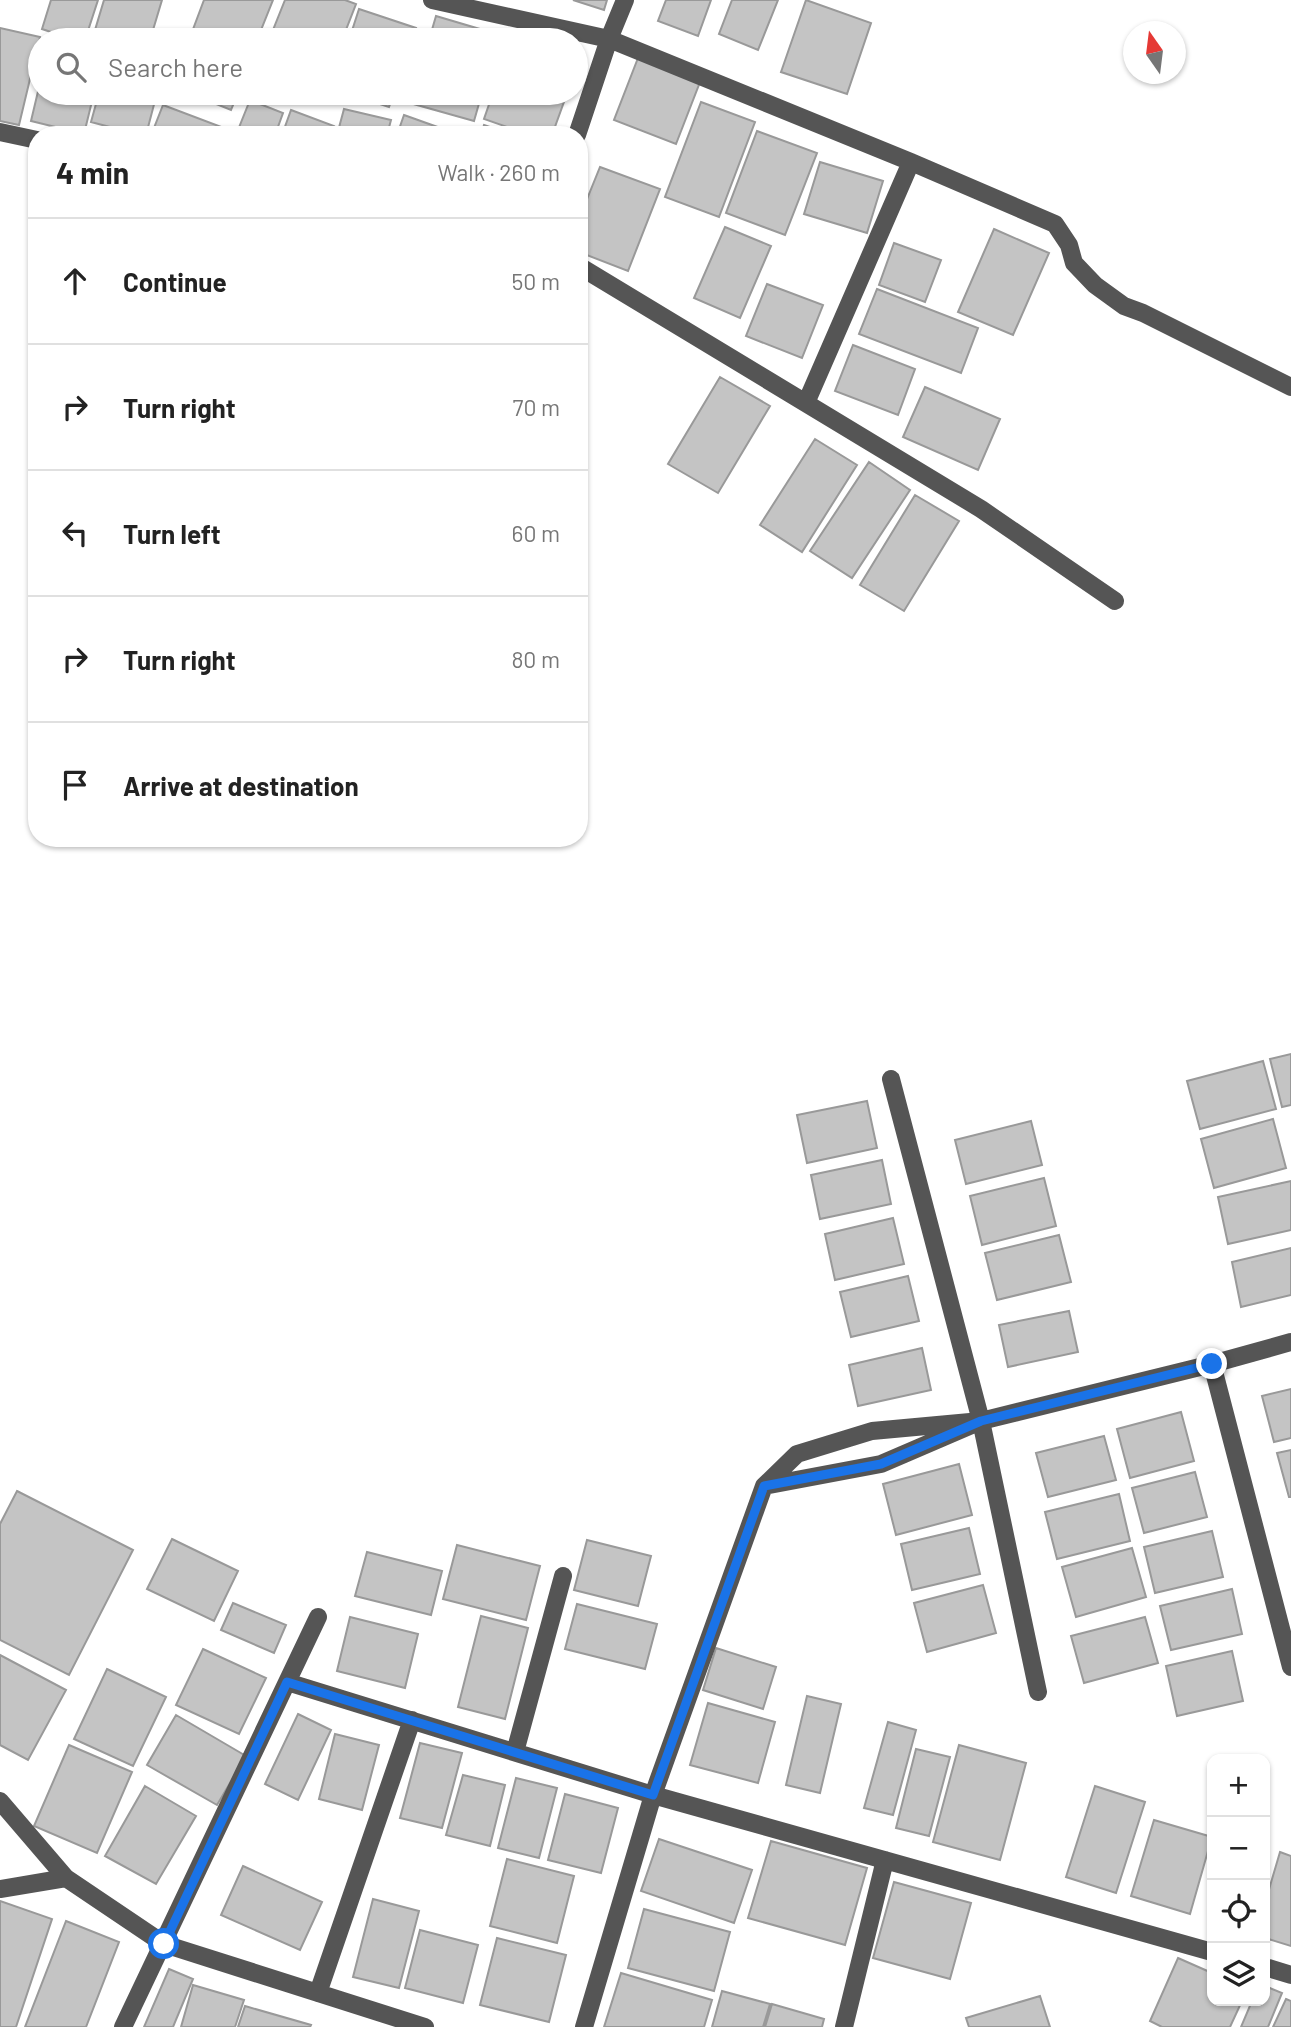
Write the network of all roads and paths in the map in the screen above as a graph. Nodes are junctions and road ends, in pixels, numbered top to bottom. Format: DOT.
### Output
graph roads {
  1 [pos="432,0"];
  2 [pos="625,0"];
  3 [pos="562,28"];
  4 [pos="588,33"];
  5 [pos="609,38"];
  6 [pos="588,102"];
  7 [pos="587,105"];
  8 [pos="580,126"];
  9 [pos="0,132"];
  10 [pos="28,138"];
  11 [pos="911,162"];
  12 [pos="588,272"];
  13 [pos="1291,387"];
  14 [pos="806,403"];
  15 [pos="1115,601"];
  16 [pos="891,1079"];
  17 [pos="1291,1342"];
  18 [pos="1212,1364"];
  19 [pos="981,1421"];
  20 [pos="764,1486"];
  21 [pos="563,1576"];
  22 [pos="318,1617"];
  23 [pos="1291,1667"];
  24 [pos="287,1682"];
  25 [pos="1038,1692"];
  26 [pos="412,1720"];
  27 [pos="514,1752"];
  28 [pos="653,1795"];
  29 [pos="0,1801"];
  30 [pos="885,1860"];
  31 [pos="66,1878"];
  32 [pos="0,1889"];
  33 [pos="164,1944"];
  34 [pos="1207,1951"];
  35 [pos="1270,1969"];
  36 [pos="1291,1975"];
  37 [pos="318,1993"];
  38 [pos="123,2027"];
  39 [pos="425,2027"];
  40 [pos="584,2027"];
  41 [pos="844,2027"];
  1 -- 3 [label="street"];
  2 -- 5 [label="street"];
  4 -- 5 [label="street"];
  5 -- 6 [label="street"];
  5 -- 11 [label="street"];
  7 -- 8 [label="street"];
  9 -- 10 [label="street"];
  11 -- 13 [label="street"];
  11 -- 14 [label="street"];
  12 -- 14 [label="street"];
  14 -- 15 [label="street"];
  16 -- 19 [label="street"];
  17 -- 18 [label="street"];
  18 -- 19 [label="street"];
  18 -- 23 [label="street"];
  19 -- 20 [label="street"];
  19 -- 20 [label="street"];
  19 -- 25 [label="street"];
  20 -- 28 [label="street"];
  21 -- 27 [label="street"];
  22 -- 24 [label="street"];
  24 -- 26 [label="street"];
  24 -- 33 [label="street"];
  26 -- 27 [label="street"];
  26 -- 37 [label="street"];
  27 -- 28 [label="street"];
  28 -- 30 [label="street"];
  28 -- 40 [label="street"];
  29 -- 31 [label="street"];
  30 -- 34 [label="street"];
  30 -- 41 [label="street"];
  31 -- 32 [label="street"];
  31 -- 33 [label="street"];
  33 -- 37 [label="street"];
  33 -- 38 [label="street"];
  35 -- 36 [label="street"];
  37 -- 39 [label="street"];
}
